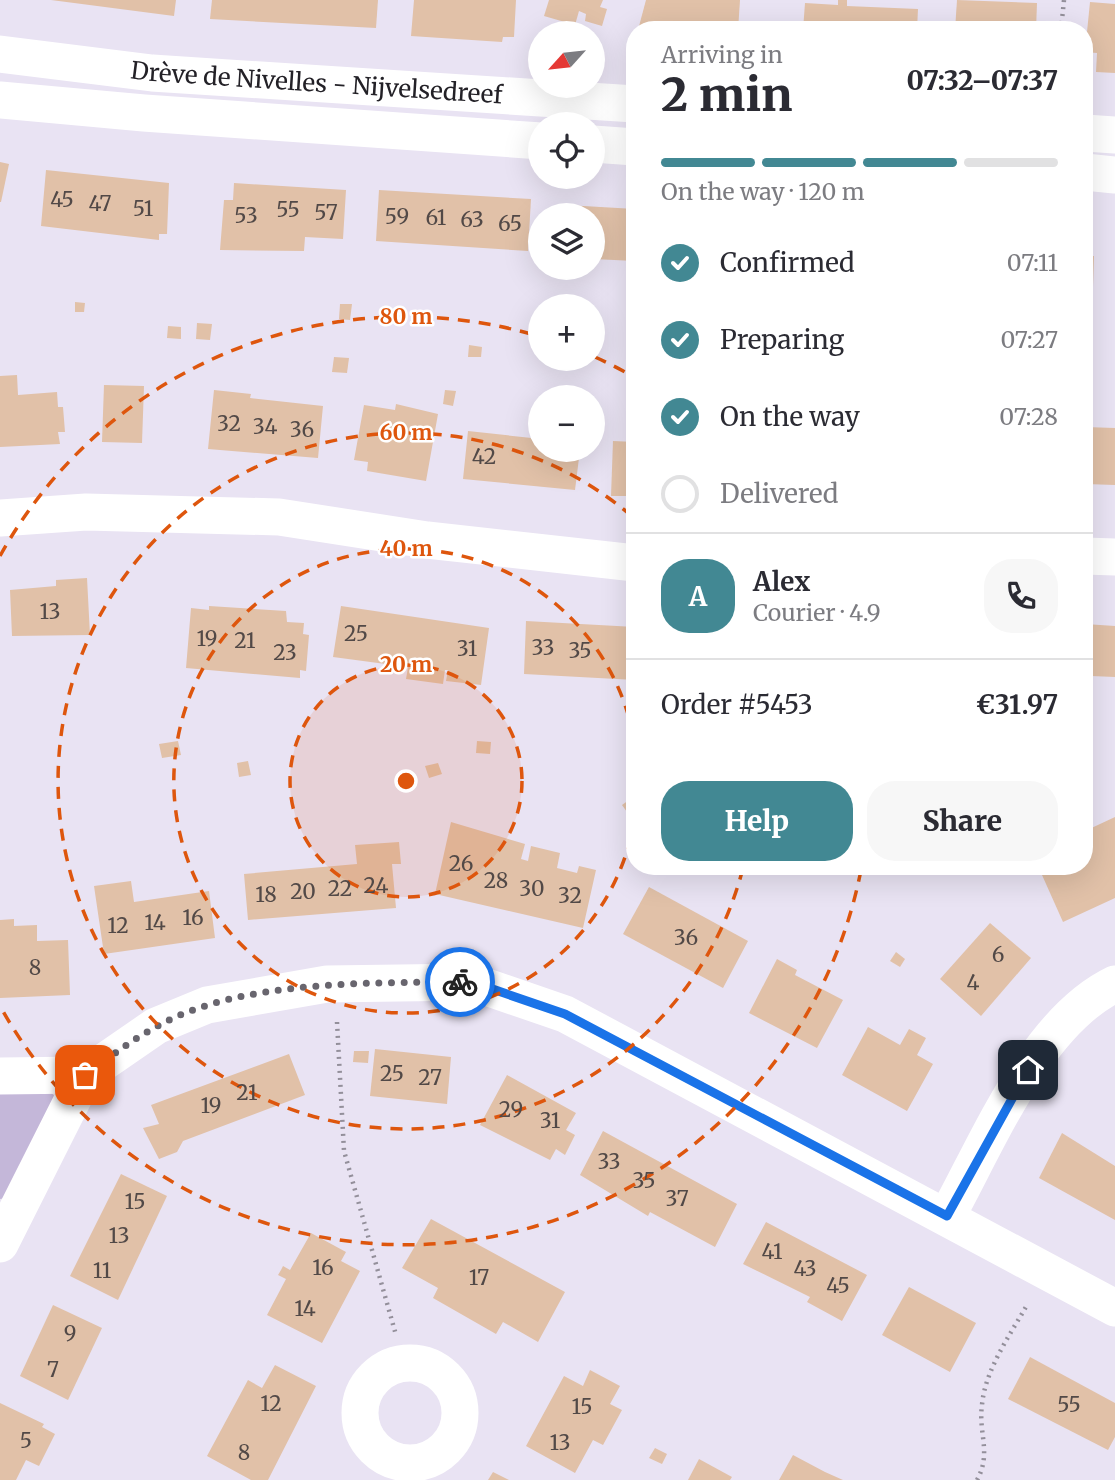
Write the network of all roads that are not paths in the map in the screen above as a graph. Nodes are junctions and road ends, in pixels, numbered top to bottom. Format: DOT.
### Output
graph roads {
  1 [pos="0,54"];
  2 [pos="0,100"];
  3 [pos="626,103"];
  4 [pos="1093,134"];
  5 [pos="1115,135"];
  6 [pos="528,140"];
  7 [pos="605,145"];
  8 [pos="626,146"];
  9 [pos="1093,173"];
  10 [pos="1115,175"];
  11 [pos="0,518"];
  12 [pos="1093,556"];
  13 [pos="1115,557"];
  14 [pos="626,562"];
  15 [pos="1115,984"];
  16 [pos="85,1075"];
  17 [pos="0,1076"];
  18 [pos="947,1216"];
  19 [pos="0,1243"];
  20 [pos="1115,1308"];
  1 -- 3 [label="street, Drève de Nivelles - Nijvelsedreef"];
  2 -- 6 [label="street, Drève de Nivelles - Nijvelsedreef"];
  4 -- 5 [label="street"];
  7 -- 8 [label="street"];
  9 -- 10 [label="street"];
  11 -- 14 [label="street"];
  12 -- 13 [label="street"];
  15 -- 18 [label="street"];
  16 -- 17 [label="street"];
  16 -- 18 [label="street"];
  16 -- 19 [label="street"];
  18 -- 20 [label="street"];
}
